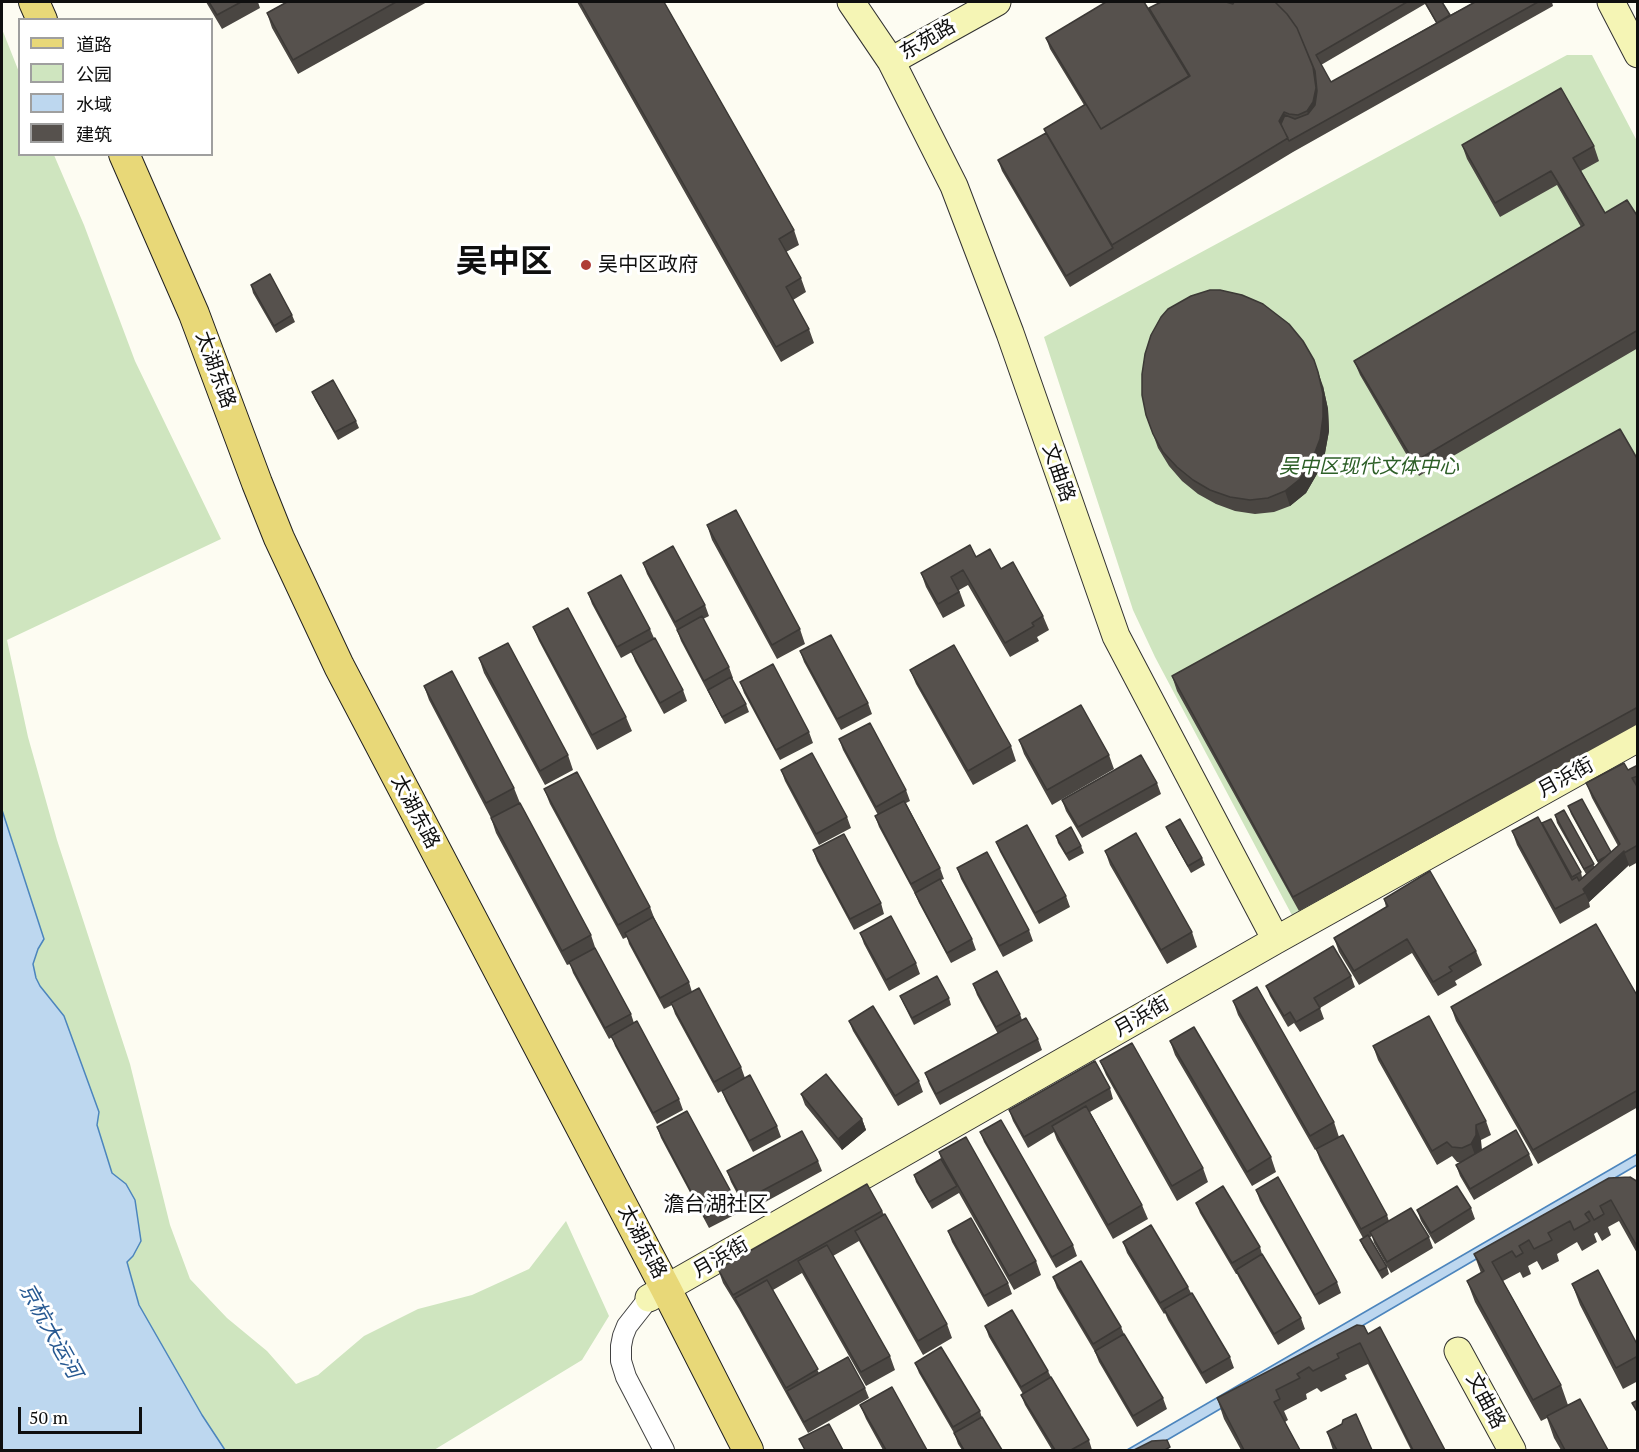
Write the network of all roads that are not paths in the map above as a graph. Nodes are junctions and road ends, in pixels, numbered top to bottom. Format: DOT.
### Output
graph roads {
  1 [pos="34,2"];
  2 [pos="56,2"];
  3 [pos="851,2"];
  4 [pos="997,2"];
  5 [pos="1611,2"];
  6 [pos="1632,2"];
  7 [pos="1638,12"];
  8 [pos="41,18"];
  9 [pos="63,18"];
  10 [pos="1638,54"];
  11 [pos="891,61"];
  12 [pos="103,156"];
  13 [pos="125,156"];
  14 [pos="1638,738"];
  15 [pos="1276,940"];
  16 [pos="658,1294"];
  17 [pos="1458,1351"];
  18 [pos="664,1450"];
  19 [pos="726,1450"];
  20 [pos="748,1450"];
  21 [pos="1512,1450"];
  1 -- 8 [label="main road"];
  2 -- 9 [label="main road"];
  3 -- 11 [label="street, 文曲路"];
  4 -- 11 [label="street, 东苑路"];
  5 -- 10 [label="street"];
  6 -- 7 [label="street"];
  11 -- 15 [label="street, 文曲路"];
  12 -- 16 [label="main road, 太湖东路"];
  13 -- 16 [label="main road, 太湖东路"];
  14 -- 15 [label="street, 月浜街"];
  15 -- 16 [label="street, 月浜街"];
  16 -- 18 [label="street"];
  16 -- 19 [label="main road, 太湖东路"];
  16 -- 20 [label="main road, 太湖东路"];
  17 -- 21 [label="street, 文曲路"];
}
